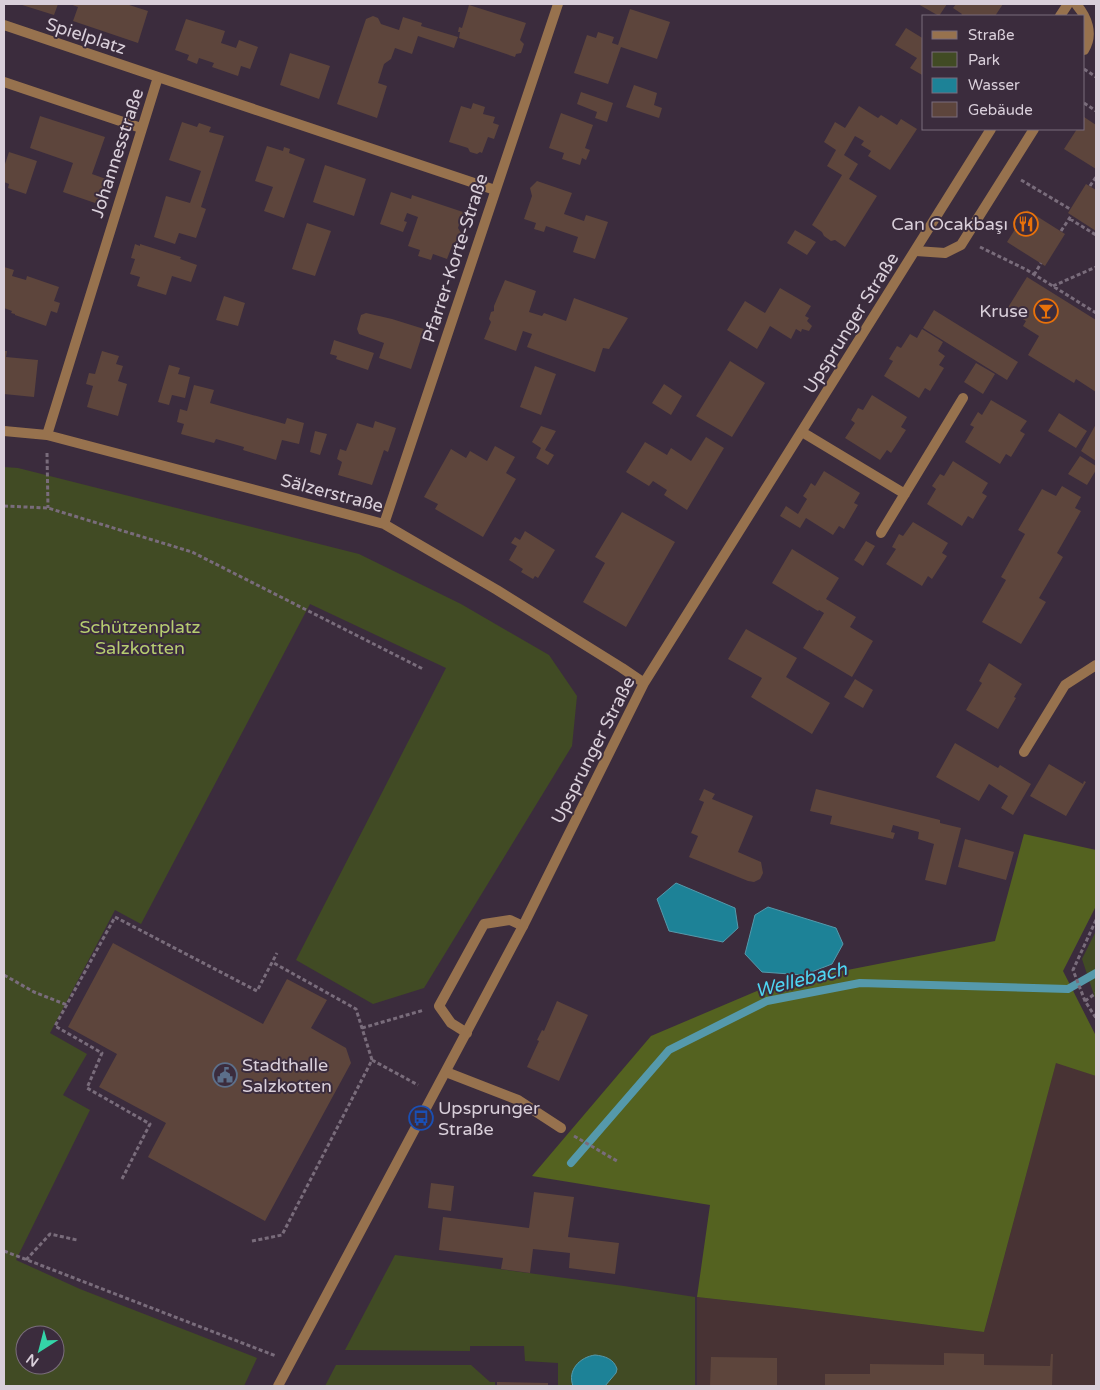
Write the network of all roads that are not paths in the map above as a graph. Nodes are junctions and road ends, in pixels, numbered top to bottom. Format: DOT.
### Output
graph roads {
  1 [pos="558,4"];
  2 [pos="1068,4"];
  3 [pos="1076,4"];
  4 [pos="1061,15"];
  5 [pos="4,25"];
  6 [pos="1085,48"];
  7 [pos="158,76"];
  8 [pos="4,82"];
  9 [pos="141,128"];
  10 [pos="990,130"];
  11 [pos="1033,130"];
  12 [pos="495,190"];
  13 [pos="916,251"];
  14 [pos="963,398"];
  15 [pos="4,430"];
  16 [pos="802,432"];
  17 [pos="46,435"];
  18 [pos="905,494"];
  19 [pos="384,524"];
  20 [pos="881,533"];
  21 [pos="1096,665"];
  22 [pos="644,683"];
  23 [pos="1024,752"];
  24 [pos="523,926"];
  25 [pos="467,1033"];
  26 [pos="446,1072"];
  27 [pos="561,1128"];
  28 [pos="278,1386"];
  1 -- 12 [label="street, Pfarrer-Korte-Straße"];
  2 -- 4 [label="street"];
  3 -- 6 [label="street"];
  5 -- 7 [label="street, Spielplatz"];
  7 -- 9 [label="street, Johannesstraße"];
  7 -- 12 [label="street, Johannesstraße"];
  8 -- 9 [label="street"];
  9 -- 17 [label="street, Johannesstraße"];
  10 -- 13 [label="street, Upsprunger Straße"];
  11 -- 13 [label="street"];
  12 -- 19 [label="street, Pfarrer-Korte-Straße"];
  13 -- 16 [label="street, Upsprunger Straße"];
  14 -- 18 [label="street"];
  15 -- 17 [label="street, Sälzerstraße"];
  16 -- 18 [label="street"];
  16 -- 22 [label="street, Upsprunger Straße"];
  17 -- 19 [label="street, Sälzerstraße"];
  18 -- 20 [label="street"];
  19 -- 22 [label="street, Sälzerstraße"];
  21 -- 23 [label="street"];
  22 -- 24 [label="street, Upsprunger Straße"];
  24 -- 25 [label="street, Upsprunger Straße"];
  24 -- 25 [label="street"];
  25 -- 26 [label="street, Upsprunger Straße"];
  26 -- 27 [label="street"];
  26 -- 28 [label="street, Upsprunger Straße"];
}
